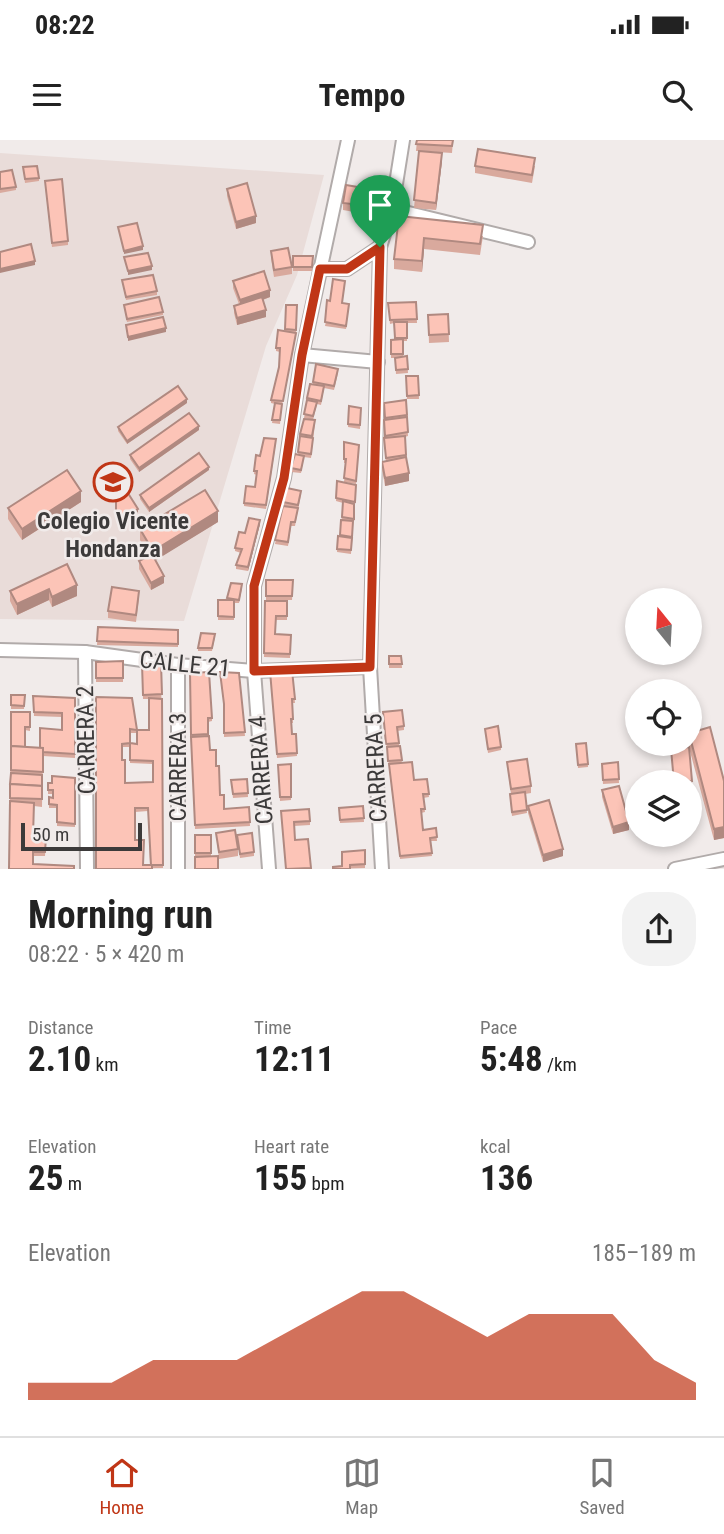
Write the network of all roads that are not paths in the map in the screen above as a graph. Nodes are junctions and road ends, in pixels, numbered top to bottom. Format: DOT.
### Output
graph roads {
  1 [pos="348,140"];
  2 [pos="403,140"];
  3 [pos="392,209"];
  4 [pos="528,242"];
  5 [pos="380,247"];
  6 [pos="320,269"];
  7 [pos="302,355"];
  8 [pos="378,362"];
  9 [pos="0,650"];
  10 [pos="85,652"];
  11 [pos="178,665"];
  12 [pos="370,667"];
  13 [pos="254,671"];
  14 [pos="724,859"];
  15 [pos="702,866"];
  16 [pos="87,869"];
  17 [pos="178,869"];
  18 [pos="268,869"];
  19 [pos="383,869"];
  20 [pos="675,869"];
  1 -- 6 [label="street"];
  2 -- 3 [label="street, CARRERA 5"];
  3 -- 4 [label="street"];
  3 -- 5 [label="street, CARRERA 5"];
  5 -- 6 [label="street"];
  5 -- 8 [label="street, CARRERA 5"];
  6 -- 7 [label="street"];
  7 -- 8 [label="street"];
  7 -- 13 [label="street"];
  8 -- 12 [label="street, CARRERA 5"];
  9 -- 10 [label="street, CALLE 21"];
  10 -- 11 [label="street, CALLE 21"];
  10 -- 16 [label="street, CARRERA 2"];
  11 -- 13 [label="street, CALLE 21"];
  11 -- 17 [label="street, CARRERA 3"];
  12 -- 13 [label="street, CALLE 21"];
  12 -- 19 [label="street, CARRERA 5"];
  13 -- 18 [label="street, CARRERA 4"];
  14 -- 15 [label="street"];
  15 -- 20 [label="street"];
}
